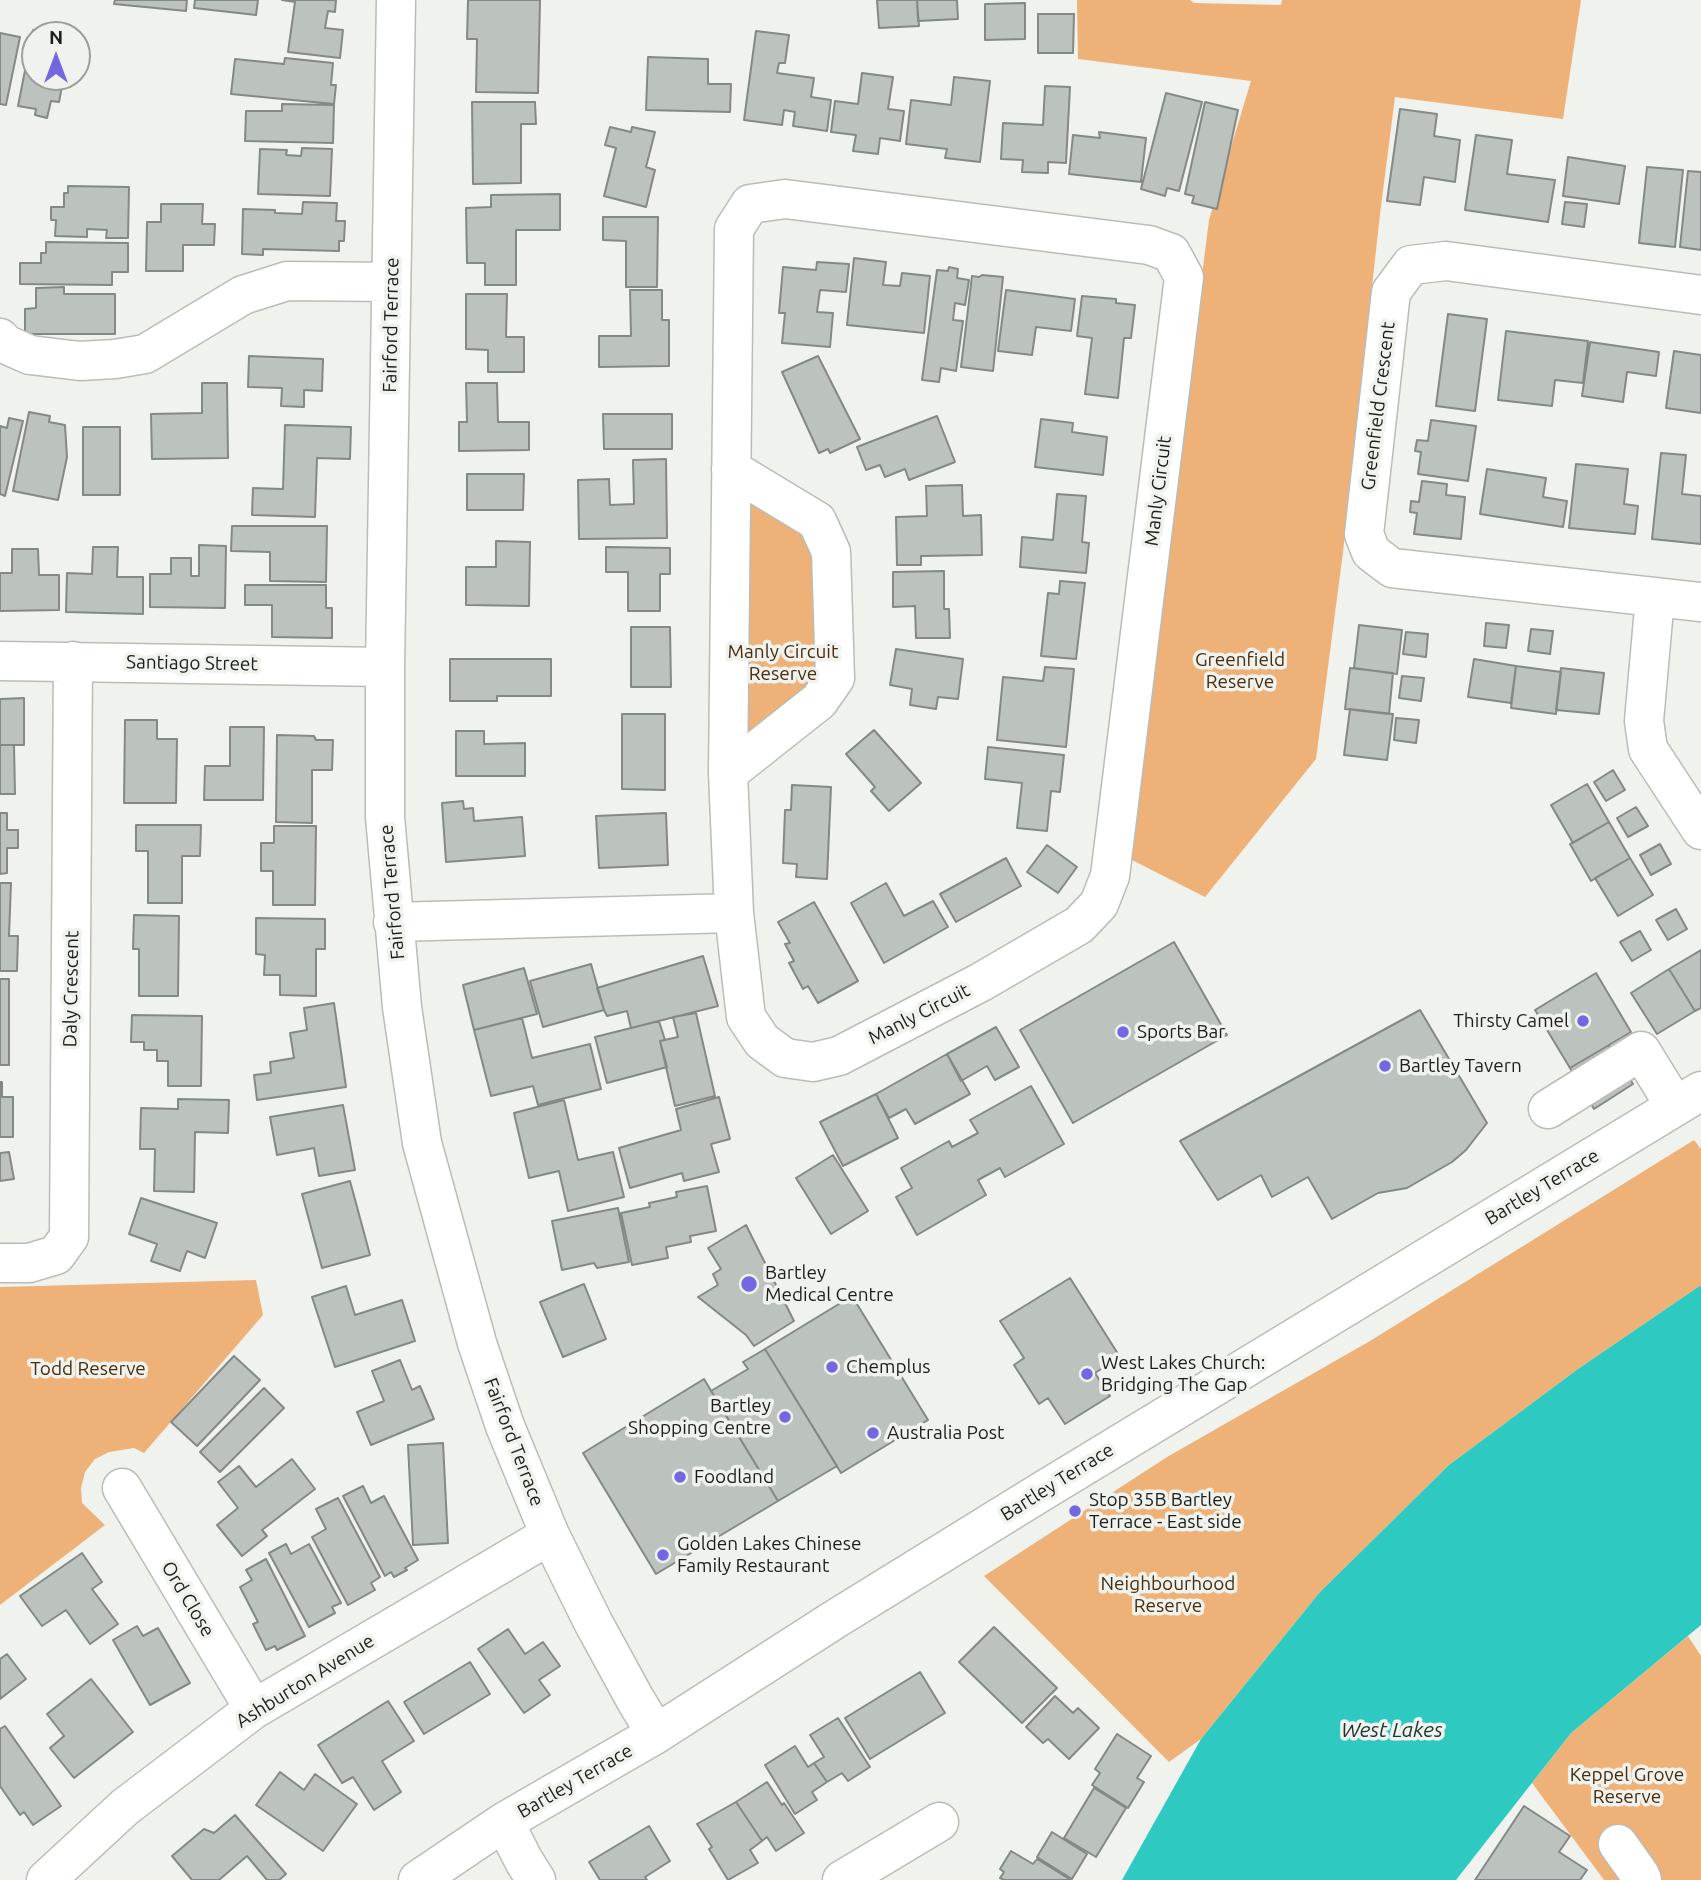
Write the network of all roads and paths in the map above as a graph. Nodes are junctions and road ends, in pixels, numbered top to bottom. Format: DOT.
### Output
graph roads {
  1 [pos="396,0"];
  2 [pos="391,282"];
  3 [pos="1701,295"];
  4 [pos="0,338"];
  5 [pos="731,469"];
  6 [pos="1655,597"];
  7 [pos="1701,603"];
  8 [pos="0,661"];
  9 [pos="73,661"];
  10 [pos="385,667"];
  11 [pos="728,773"];
  12 [pos="1701,830"];
  13 [pos="734,913"];
  14 [pos="393,922"];
  15 [pos="1688,1098"];
  16 [pos="1548,1109"];
  17 [pos="0,1263"];
  18 [pos="122,1488"];
  19 [pos="550,1535"];
  20 [pos="254,1709"];
  21 [pos="656,1734"];
  22 [pos="504,1822"];
  23 [pos="939,1822"];
  24 [pos="1618,1844"];
  25 [pos="46,1880"];
  26 [pos="418,1880"];
  27 [pos="536,1880"];
  28 [pos="842,1880"];
  29 [pos="1642,1880"];
  1 -- 2 [label="street, Fairford Terrace"];
  2 -- 4 [label="street"];
  2 -- 10 [label="street, Fairford Terrace"];
  3 -- 6 [label="street, Greenfield Crescent"];
  5 -- 11 [label="street, Manly Circuit"];
  5 -- 11 [label="street"];
  5 -- 13 [label="street, Manly Circuit"];
  6 -- 7 [label="street, Greenfield Crescent"];
  6 -- 12 [label="street"];
  8 -- 9 [label="street, Santiago Street"];
  9 -- 10 [label="street, Santiago Street"];
  9 -- 17 [label="street, Daly Crescent"];
  10 -- 14 [label="street, Fairford Terrace"];
  11 -- 13 [label="street, Manly Circuit"];
  13 -- 14 [label="street"];
  14 -- 19 [label="street, Fairford Terrace"];
  15 -- 16 [label="street"];
  15 -- 21 [label="street, Bartley Terrace"];
  18 -- 20 [label="street, Ord Close"];
  19 -- 20 [label="street, Ashburton Avenue"];
  19 -- 21 [label="street, Fairford Terrace"];
  20 -- 25 [label="street, Ashburton Avenue"];
  21 -- 22 [label="street, Bartley Terrace"];
  22 -- 26 [label="street, Bartley Terrace"];
  22 -- 27 [label="street"];
  23 -- 28 [label="street"];
  24 -- 29 [label="street"];
}
